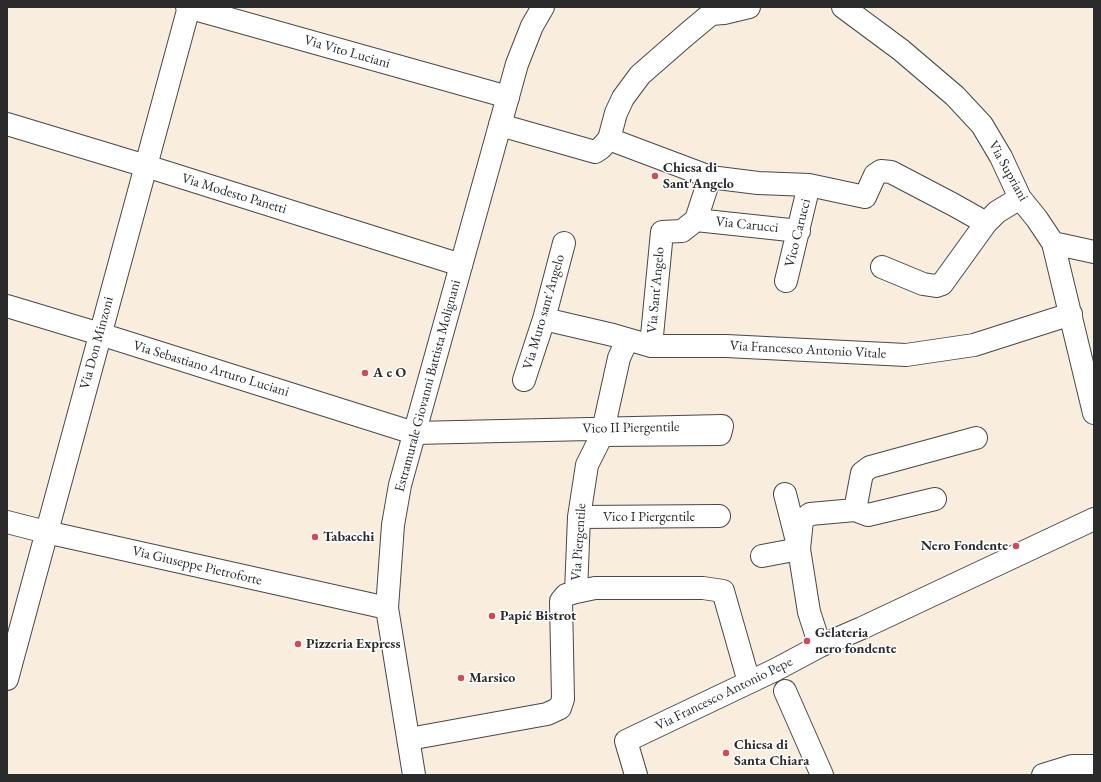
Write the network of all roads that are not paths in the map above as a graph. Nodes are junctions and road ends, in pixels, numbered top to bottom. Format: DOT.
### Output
graph roads {
  1 [pos="188,7"];
  2 [pos="543,7"];
  3 [pos="749,7"];
  4 [pos="843,7"];
  5 [pos="508,97"];
  6 [pos="7,124"];
  7 [pos="500,125"];
  8 [pos="610,139"];
  9 [pos="146,166"];
  10 [pos="710,176"];
  11 [pos="809,185"];
  12 [pos="1020,198"];
  13 [pos="696,220"];
  14 [pos="986,224"];
  15 [pos="799,231"];
  16 [pos="564,243"];
  17 [pos="1053,243"];
  18 [pos="1094,252"];
  19 [pos="461,265"];
  20 [pos="882,267"];
  21 [pos="786,281"];
  22 [pos="7,306"];
  23 [pos="1071,314"];
  24 [pos="544,319"];
  25 [pos="100,334"];
  26 [pos="627,340"];
  27 [pos="651,346"];
  28 [pos="524,380"];
  29 [pos="1094,413"];
  30 [pos="414,433"];
  31 [pos="602,435"];
  32 [pos="976,438"];
  33 [pos="785,494"];
  34 [pos="935,499"];
  35 [pos="855,510"];
  36 [pos="719,516"];
  37 [pos="579,518"];
  38 [pos="7,522"];
  39 [pos="1094,522"];
  40 [pos="46,532"];
  41 [pos="799,550"];
  42 [pos="762,556"];
  43 [pos="576,592"];
  44 [pos="387,608"];
  45 [pos="820,646"];
  46 [pos="7,679"];
  47 [pos="780,681"];
  48 [pos="749,682"];
  49 [pos="409,739"];
  50 [pos="1094,766"];
  51 [pos="414,775"];
  52 [pos="636,775"];
  53 [pos="822,775"];
  54 [pos="1043,775"];
  1 -- 5 [label="street, Via Vito Luciani"];
  1 -- 9 [label="street, Via Don Minzoni"];
  2 -- 5 [label="street, Estramurale Giovanni Battista Molignani"];
  3 -- 8 [label="street"];
  4 -- 12 [label="street, Via Supriani"];
  5 -- 7 [label="street, Estramurale Giovanni Battista Molignani"];
  6 -- 9 [label="street, Via Modesto Panetti"];
  7 -- 8 [label="street"];
  7 -- 19 [label="street, Estramurale Giovanni Battista Molignani"];
  8 -- 10 [label="street"];
  9 -- 19 [label="street, Via Modesto Panetti"];
  9 -- 25 [label="street, Via Don Minzoni"];
  10 -- 11 [label="street"];
  10 -- 13 [label="street"];
  11 -- 14 [label="street"];
  11 -- 15 [label="street, Vico Carucci"];
  12 -- 14 [label="street"];
  12 -- 17 [label="street, Via Supriani"];
  13 -- 15 [label="street, Via Carucci"];
  13 -- 27 [label="street, Via Sant'Angelo"];
  14 -- 20 [label="street"];
  15 -- 21 [label="street, Vico Carucci"];
  16 -- 24 [label="street, Via Muro sant'Angelo"];
  17 -- 18 [label="street"];
  17 -- 23 [label="street, Via Supriani"];
  19 -- 30 [label="street, Estramurale Giovanni Battista Molignani"];
  22 -- 25 [label="street, Via Sebastiano Arturo Luciani"];
  23 -- 27 [label="street, Via Francesco Antonio Vitale"];
  23 -- 29 [label="street, Via Supriani"];
  24 -- 26 [label="street, Via Francesco Antonio Vitale"];
  24 -- 28 [label="street, Via Muro sant'Angelo"];
  25 -- 30 [label="street, Via Sebastiano Arturo Luciani"];
  25 -- 40 [label="street, Via Don Minzoni"];
  26 -- 27 [label="street, Via Francesco Antonio Vitale"];
  26 -- 31 [label="street, Via Piergentile"];
  30 -- 31 [label="street, Vico II Piergentile"];
  30 -- 44 [label="street, Estramurale Giovanni Battista Molignani"];
  31 -- 37 [label="street, Via Piergentile"];
  32 -- 35 [label="street"];
  33 -- 41 [label="street"];
  34 -- 35 [label="street"];
  35 -- 41 [label="street"];
  36 -- 37 [label="street, Vico I Piergentile"];
  37 -- 43 [label="street, Via Piergentile"];
  38 -- 40 [label="street, Via Giuseppe Pietroforte"];
  39 -- 45 [label="street, Via Francesco Antonio Pepe"];
  40 -- 44 [label="street, Via Giuseppe Pietroforte"];
  40 -- 46 [label="street, Via Don Minzoni"];
  41 -- 42 [label="street"];
  41 -- 45 [label="street"];
  43 -- 48 [label="street"];
  43 -- 49 [label="street, Via Piergentile"];
  44 -- 49 [label="street, Estramurale Giovanni Battista Molignani"];
  45 -- 47 [label="street, Via Francesco Antonio Pepe"];
  47 -- 48 [label="street, Via Francesco Antonio Pepe"];
  47 -- 53 [label="street"];
  48 -- 52 [label="street, Via Francesco Antonio Pepe"];
  49 -- 51 [label="street, Estramurale Giovanni Battista Molignani"];
  50 -- 54 [label="street"];
}
